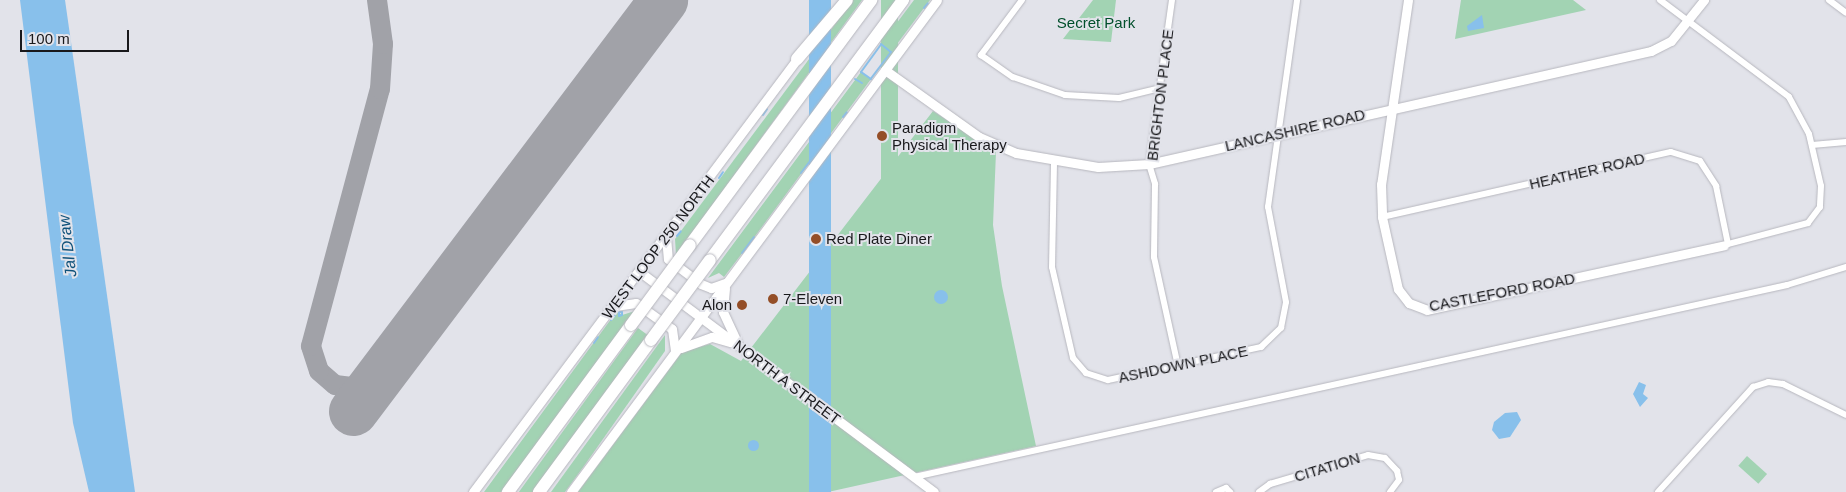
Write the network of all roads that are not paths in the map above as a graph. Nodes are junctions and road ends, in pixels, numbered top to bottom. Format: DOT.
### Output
graph roads {
  1 [pos="840,0"];
  2 [pos="847,0"];
  3 [pos="871,0"];
  4 [pos="903,0"];
  5 [pos="937,0"];
  6 [pos="1022,0"];
  7 [pos="1172,0"];
  8 [pos="1297,0"];
  9 [pos="1408,0"];
  10 [pos="1660,0"];
  11 [pos="1704,0"];
  12 [pos="1829,0"];
  13 [pos="1846,13"];
  14 [pos="1688,21"];
  15 [pos="797,59"];
  16 [pos="885,70"];
  17 [pos="1160,88"];
  18 [pos="1391,109"];
  19 [pos="1275,134"];
  20 [pos="1846,142"];
  21 [pos="1812,145"];
  22 [pos="1054,163"];
  23 [pos="1149,164"];
  24 [pos="1382,217"];
  25 [pos="666,237"];
  26 [pos="1726,245"];
  27 [pos="1846,268"];
  28 [pos="640,272"];
  29 [pos="726,283"];
  30 [pos="615,306"];
  31 [pos="700,317"];
  32 [pos="739,346"];
  33 [pos="674,352"];
  34 [pos="1178,366"];
  35 [pos="1846,415"];
  36 [pos="914,477"];
  37 [pos="1228,490"];
  38 [pos="473,492"];
  39 [pos="508,492"];
  40 [pos="539,492"];
  41 [pos="571,492"];
  42 [pos="934,492"];
  43 [pos="1216,492"];
  44 [pos="1259,492"];
  45 [pos="1390,492"];
  46 [pos="1658,492"];
  1 -- 15 [label="main road, WEST LOOP 250 NORTH"];
  2 -- 15 [label="highway"];
  3 -- 39 [label="highway, bridge"];
  4 -- 40 [label="highway, bridge"];
  5 -- 16 [label="main road"];
  6 -- 17 [label="street"];
  7 -- 17 [label="street, BRIGHTON PLACE"];
  8 -- 19 [label="street"];
  9 -- 18 [label="main road, CASTLEFORD ROAD"];
  10 -- 14 [label="street, CASTLEFORD ROAD"];
  11 -- 14 [label="main road, LANCASHIRE ROAD"];
  12 -- 13 [label="street"];
  14 -- 18 [label="main road, LANCASHIRE ROAD"];
  14 -- 21 [label="street, CASTLEFORD ROAD"];
  15 -- 25 [label="main road, WEST LOOP 250 NORTH"];
  16 -- 22 [label="main road, LANCASHIRE ROAD"];
  16 -- 29 [label="main road"];
  17 -- 23 [label="street, BRIGHTON PLACE"];
  18 -- 19 [label="main road, LANCASHIRE ROAD"];
  18 -- 24 [label="main road, CASTLEFORD ROAD"];
  19 -- 23 [label="main road, LANCASHIRE ROAD"];
  19 -- 34 [label="street, ASHDOWN PLACE"];
  20 -- 21 [label="street"];
  21 -- 26 [label="street, CASTLEFORD ROAD"];
  22 -- 23 [label="main road, LANCASHIRE ROAD"];
  22 -- 34 [label="street, ASHDOWN PLACE"];
  23 -- 34 [label="street, BRIGHTON PLACE"];
  24 -- 26 [label="street, HEATHER ROAD"];
  24 -- 26 [label="main road, CASTLEFORD ROAD"];
  25 -- 28 [label="main road, WEST LOOP 250 NORTH"];
  25 -- 29 [label="main road"];
  27 -- 36 [label="street"];
  28 -- 30 [label="main road, WEST LOOP 250 NORTH"];
  28 -- 31 [label="main road, NORTH A STREET"];
  29 -- 31 [label="main road"];
  29 -- 32 [label="main road"];
  30 -- 33 [label="main road"];
  30 -- 38 [label="main road, WEST LOOP 250 NORTH"];
  31 -- 32 [label="main road, NORTH A STREET"];
  31 -- 33 [label="main road"];
  32 -- 33 [label="main road"];
  32 -- 36 [label="main road, NORTH A STREET"];
  33 -- 41 [label="main road"];
  35 -- 46 [label="street"];
  36 -- 42 [label="main road, NORTH A STREET"];
  37 -- 43 [label="street"];
  44 -- 45 [label="street, CITATION"];
}
